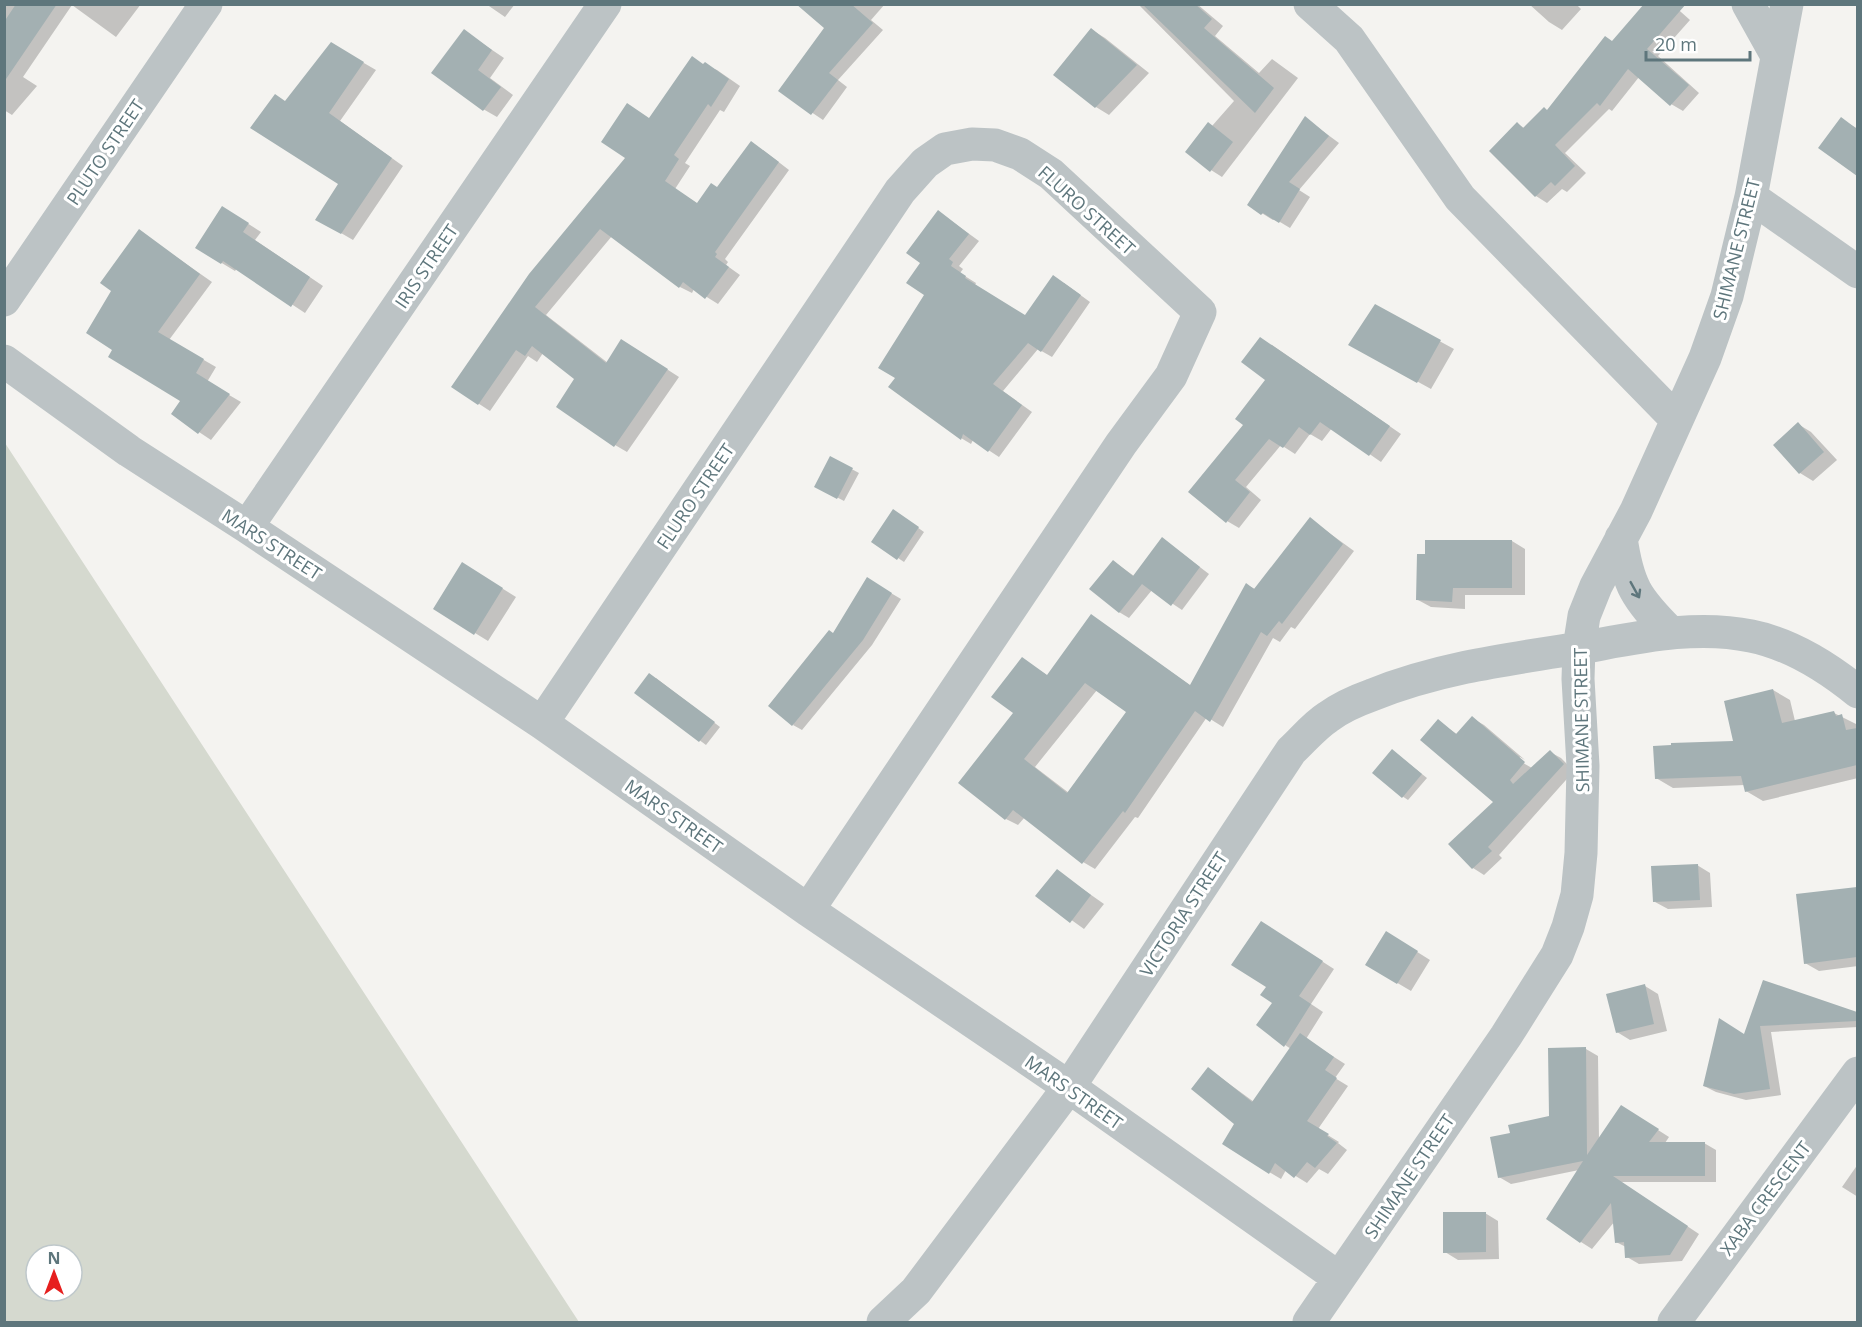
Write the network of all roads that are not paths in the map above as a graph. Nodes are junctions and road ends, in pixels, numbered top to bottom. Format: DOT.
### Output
graph roads {
  1 [pos="206,4"];
  2 [pos="605,4"];
  3 [pos="1310,4"];
  4 [pos="1748,4"];
  5 [pos="1787,4"];
  6 [pos="1777,56"];
  7 [pos="1751,197"];
  8 [pos="1857,272"];
  9 [pos="4,300"];
  10 [pos="4,361"];
  11 [pos="1676,419"];
  12 [pos="247,527"];
  13 [pos="1621,538"];
  14 [pos="1670,632"];
  15 [pos="1579,648"];
  16 [pos="1857,692"];
  17 [pos="542,723"];
  18 [pos="808,910"];
  19 [pos="1857,1073"];
  20 [pos="1069,1087"];
  21 [pos="1339,1278"];
  22 [pos="883,1323"];
  23 [pos="1309,1323"];
  24 [pos="1674,1323"];
  1 -- 9 [label="street, PLUTO STREET"];
  2 -- 12 [label="street, IRIS STREET"];
  3 -- 11 [label="street"];
  4 -- 6 [label="street"];
  5 -- 6 [label="street, SHIMANE STREET"];
  6 -- 7 [label="street, SHIMANE STREET"];
  7 -- 8 [label="street"];
  7 -- 11 [label="street, SHIMANE STREET"];
  10 -- 12 [label="street, MARS STREET"];
  11 -- 13 [label="street, SHIMANE STREET"];
  12 -- 17 [label="street, MARS STREET"];
  13 -- 14 [label="street, one-way"];
  13 -- 15 [label="street, SHIMANE STREET"];
  14 -- 15 [label="street, VICTORIA STREET"];
  14 -- 16 [label="street, VICTORIA STREET"];
  15 -- 20 [label="street, VICTORIA STREET"];
  15 -- 21 [label="street, SHIMANE STREET"];
  17 -- 18 [label="street, MARS STREET"];
  17 -- 18 [label="street, FLURO STREET"];
  18 -- 20 [label="street, MARS STREET"];
  19 -- 24 [label="street, XABA CRESCENT"];
  20 -- 21 [label="street, MARS STREET"];
  20 -- 22 [label="street, VICTORIA STREET"];
  21 -- 23 [label="street, SHIMANE STREET"];
}
